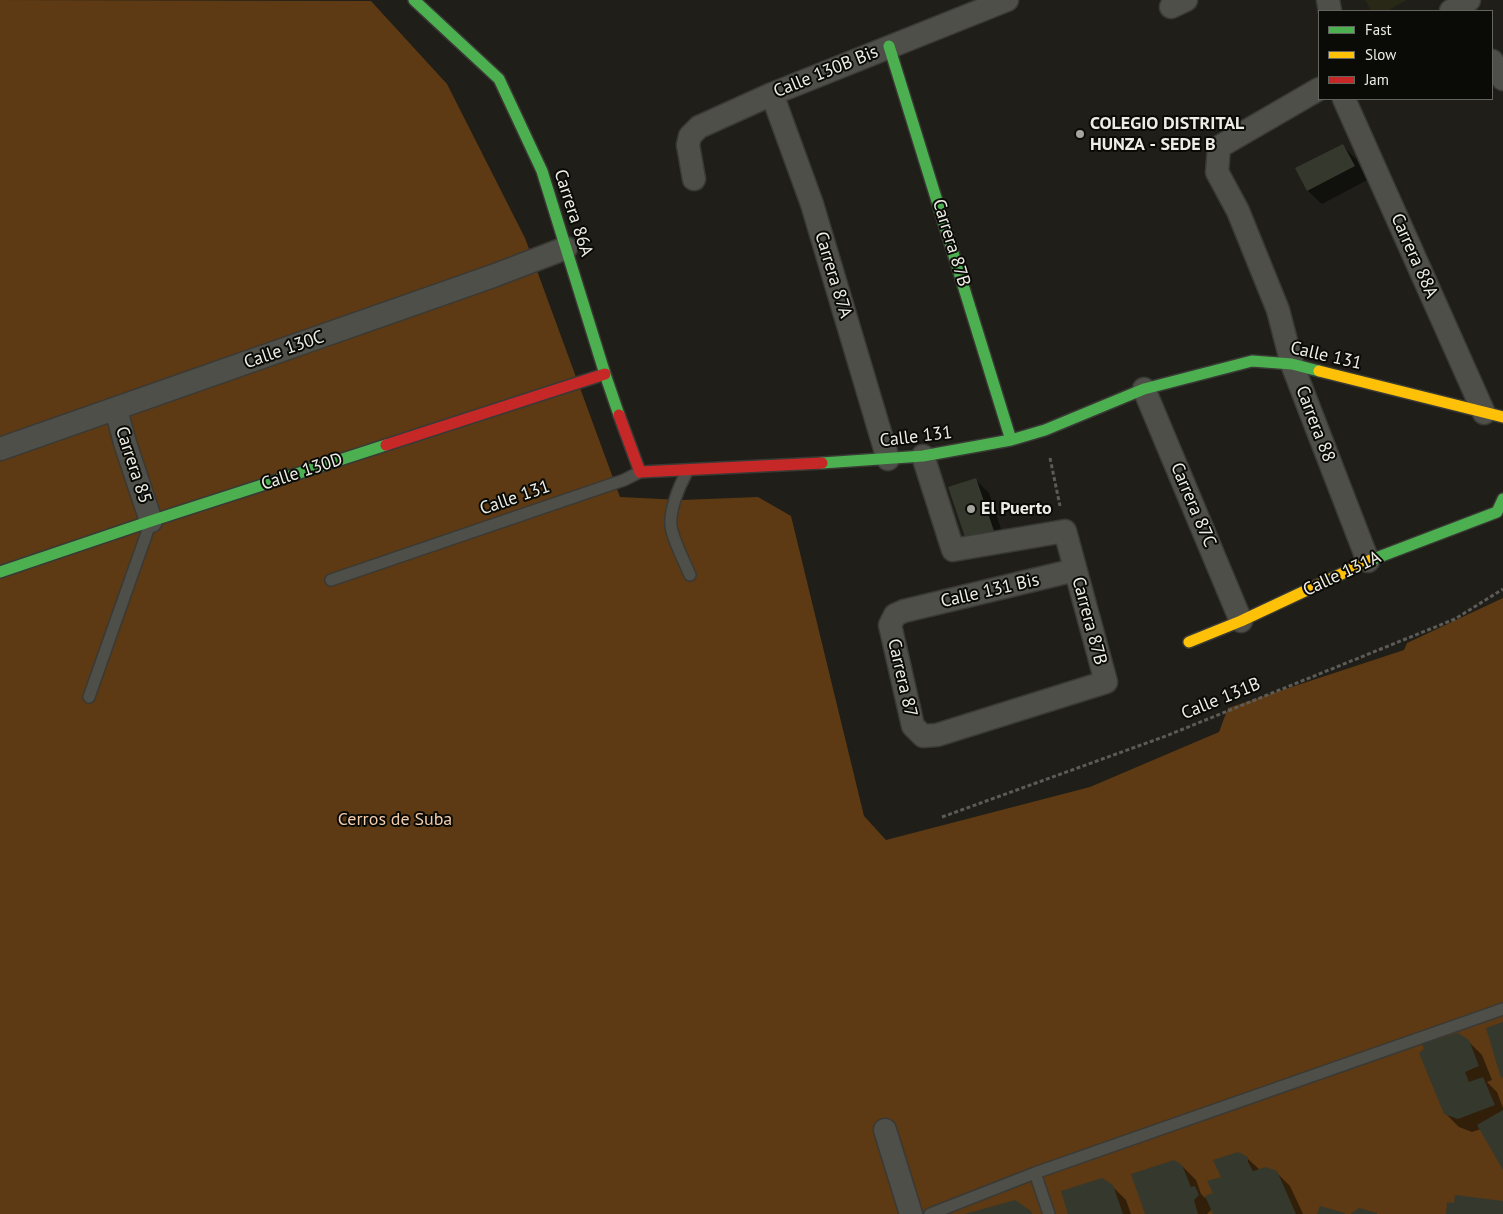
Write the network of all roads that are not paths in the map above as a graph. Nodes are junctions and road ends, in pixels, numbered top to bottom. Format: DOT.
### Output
graph roads {
  1 [pos="414,0"];
  2 [pos="1007,0"];
  3 [pos="889,46"];
  4 [pos="1493,63"];
  5 [pos="1503,78"];
  6 [pos="1318,90"];
  7 [pos="772,94"];
  8 [pos="1344,100"];
  9 [pos="694,179"];
  10 [pos="566,248"];
  11 [pos="1292,364"];
  12 [pos="605,374"];
  13 [pos="1144,389"];
  14 [pos="116,410"];
  15 [pos="1494,415"];
  16 [pos="1011,440"];
  17 [pos="0,449"];
  18 [pos="923,456"];
  19 [pos="888,459"];
  20 [pos="689,469"];
  21 [pos="640,472"];
  22 [pos="1503,499"];
  23 [pos="151,521"];
  24 [pos="1368,560"];
  25 [pos="1075,570"];
  26 [pos="0,572"];
  27 [pos="690,575"];
  28 [pos="331,580"];
  29 [pos="904,611"];
  30 [pos="1241,621"];
  31 [pos="1189,642"];
  32 [pos="90,697"];
  33 [pos="937,735"];
  34 [pos="1503,1009"];
  35 [pos="885,1130"];
  36 [pos="1035,1173"];
  37 [pos="911,1214"];
  38 [pos="930,1214"];
  39 [pos="1049,1214"];
  1 -- 10 [label="street, Carrera 86A"];
  2 -- 3 [label="street, Calle 130B Bis"];
  3 -- 7 [label="street, Calle 130B Bis"];
  3 -- 16 [label="street, Carrera 87B"];
  4 -- 5 [label="street"];
  6 -- 11 [label="street, Carrera 88"];
  7 -- 9 [label="street, Calle 130B Bis"];
  7 -- 19 [label="street, Carrera 87A"];
  8 -- 15 [label="street, Carrera 88A"];
  10 -- 12 [label="street, Carrera 86A"];
  10 -- 14 [label="street, Calle 130C"];
  11 -- 13 [label="street, Calle 131"];
  11 -- 15 [label="street, Calle 131"];
  11 -- 24 [label="street, Carrera 88"];
  12 -- 21 [label="street, Carrera 86A"];
  12 -- 23 [label="street, Calle 130D"];
  13 -- 16 [label="street, Calle 131"];
  13 -- 30 [label="street, Carrera 87C"];
  14 -- 17 [label="street, Calle 130C"];
  14 -- 23 [label="street, Carrera 85"];
  16 -- 18 [label="street, Calle 131"];
  18 -- 19 [label="street, Calle 131"];
  18 -- 25 [label="street, Carrera 87B"];
  19 -- 20 [label="street, Calle 131"];
  20 -- 21 [label="street, Calle 131"];
  20 -- 27 [label="lane"];
  21 -- 28 [label="lane, Calle 131"];
  22 -- 24 [label="street, Calle 131A"];
  23 -- 26 [label="street, Calle 130D"];
  23 -- 32 [label="lane"];
  24 -- 30 [label="street, Calle 131A"];
  25 -- 29 [label="street, Calle 131 Bis"];
  25 -- 33 [label="street, Carrera 87B"];
  29 -- 33 [label="street, Carrera 87"];
  30 -- 31 [label="street, Calle 131A"];
  34 -- 36 [label="lane"];
  35 -- 37 [label="street"];
  36 -- 38 [label="lane"];
  36 -- 39 [label="lane"];
}
